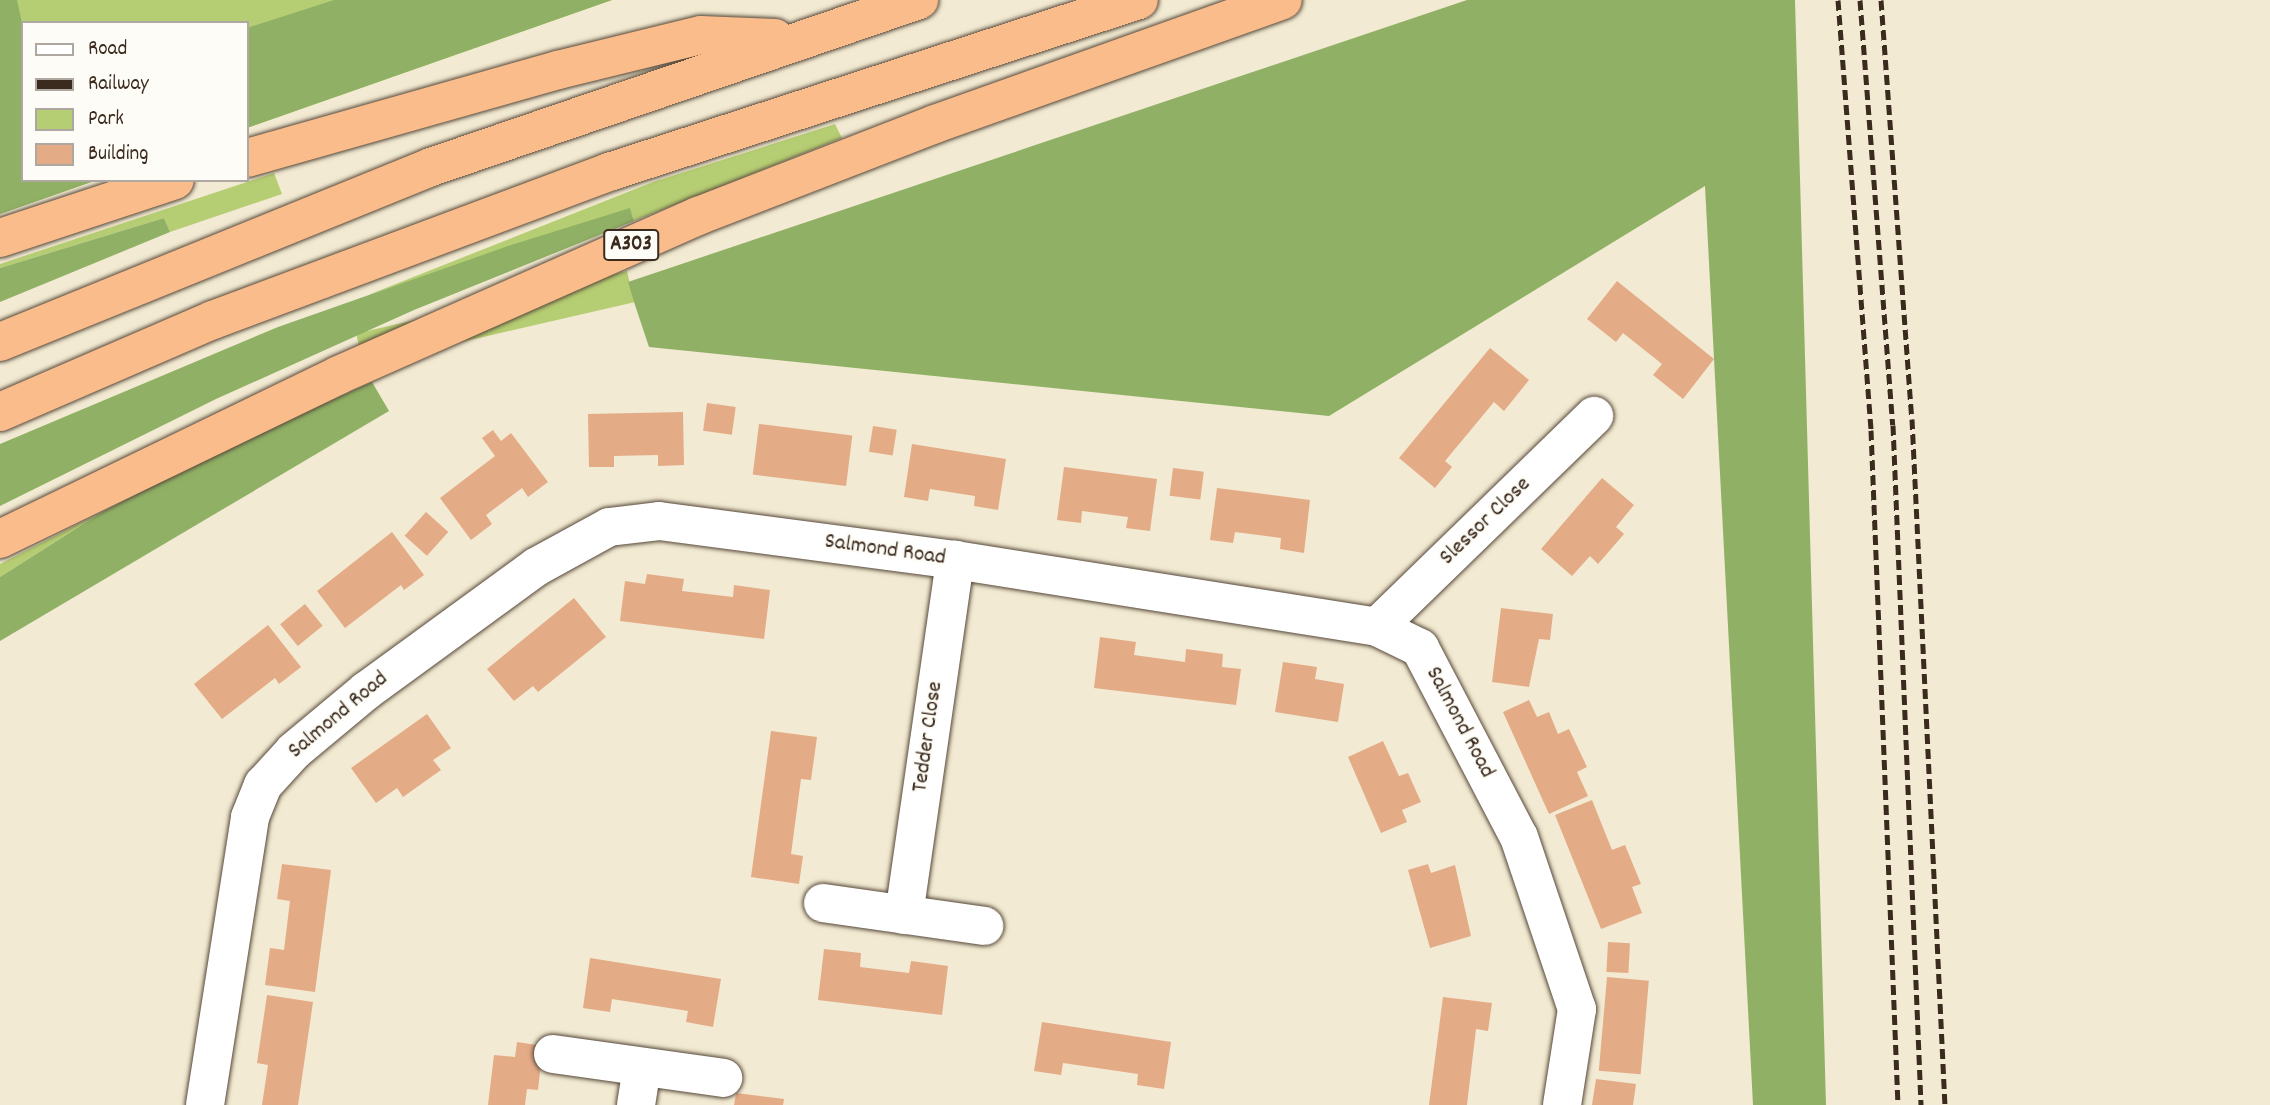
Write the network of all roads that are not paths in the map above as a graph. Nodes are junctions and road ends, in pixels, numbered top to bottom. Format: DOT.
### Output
graph roads {
  1 [pos="919,0"];
  2 [pos="1139,0"];
  3 [pos="1283,0"];
  4 [pos="798,39"];
  5 [pos="248,158"];
  6 [pos="169,182"];
  7 [pos="0,238"];
  8 [pos="0,342"];
  9 [pos="0,412"];
  10 [pos="1594,416"];
  11 [pos="0,539"];
  12 [pos="955,560"];
  13 [pos="1377,627"];
  14 [pos="823,903"];
  15 [pos="904,915"];
  16 [pos="984,926"];
  17 [pos="553,1054"];
  18 [pos="642,1067"];
  19 [pos="723,1078"];
  20 [pos="205,1105"];
  21 [pos="636,1105"];
  22 [pos="1562,1105"];
  1 -- 4 [label="highway"];
  2 -- 9 [label="highway"];
  3 -- 11 [label="highway, A303"];
  4 -- 5 [label="highway"];
  4 -- 8 [label="highway"];
  6 -- 7 [label="highway"];
  10 -- 13 [label="street, Slessor Close"];
  12 -- 13 [label="street, Salmond Road"];
  12 -- 15 [label="street, Tedder Close"];
  12 -- 20 [label="street, Salmond Road"];
  13 -- 22 [label="street, Salmond Road"];
  14 -- 15 [label="street"];
  15 -- 16 [label="street"];
  17 -- 18 [label="street"];
  18 -- 19 [label="street"];
  18 -- 21 [label="street"];
}
